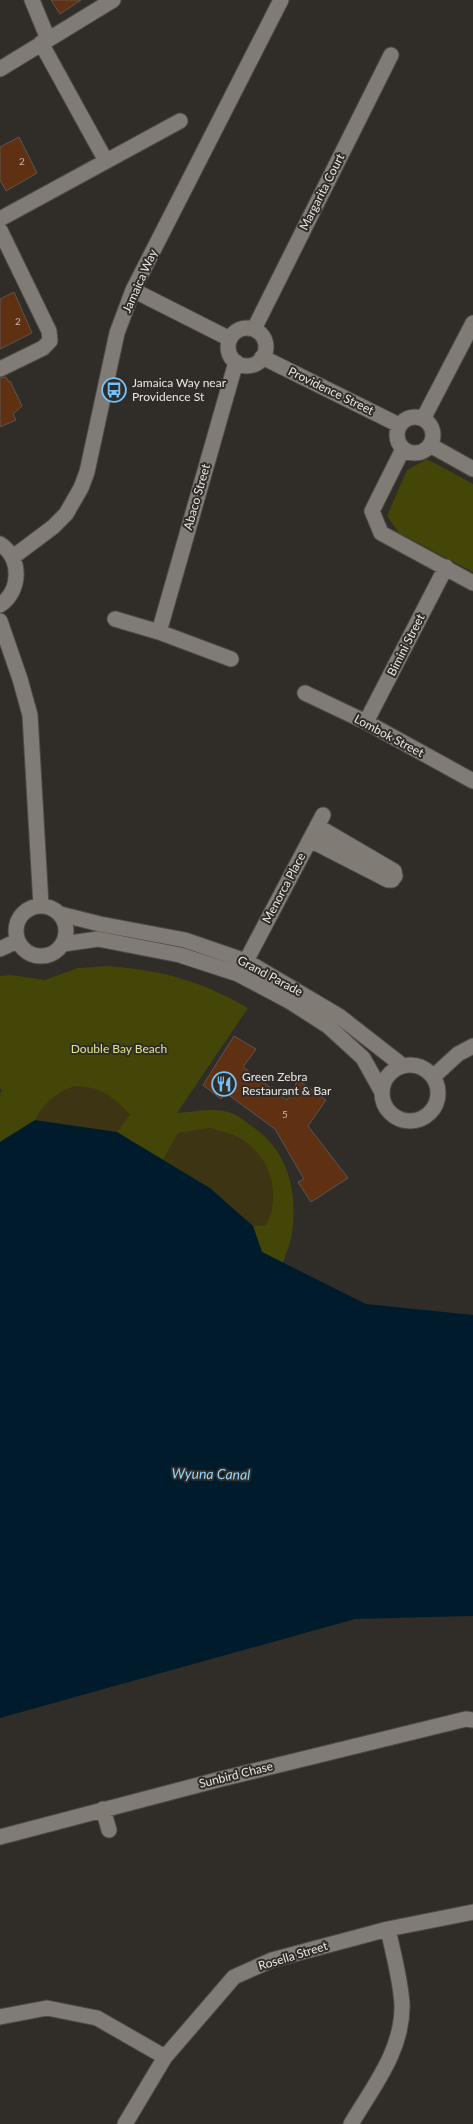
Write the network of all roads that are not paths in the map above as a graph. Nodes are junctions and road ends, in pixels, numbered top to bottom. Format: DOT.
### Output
graph roads {
  1 [pos="32,0"];
  2 [pos="113,0"];
  3 [pos="281,0"];
  4 [pos="45,41"];
  5 [pos="392,55"];
  6 [pos="0,69"];
  7 [pos="180,121"];
  8 [pos="106,161"];
  9 [pos="0,219"];
  10 [pos="0,230"];
  11 [pos="133,290"];
  12 [pos="473,323"];
  13 [pos="254,329"];
  14 [pos="230,338"];
  15 [pos="262,357"];
  16 [pos="236,362"];
  17 [pos="0,369"];
  18 [pos="423,419"];
  19 [pos="399,425"];
  20 [pos="430,445"];
  21 [pos="403,449"];
  22 [pos="473,469"];
  23 [pos="0,544"];
  24 [pos="13,557"];
  25 [pos="446,567"];
  26 [pos="473,583"];
  27 [pos="0,605"];
  28 [pos="115,619"];
  29 [pos="0,621"];
  30 [pos="158,632"];
  31 [pos="231,659"];
  32 [pos="305,693"];
  33 [pos="366,722"];
  34 [pos="473,781"];
  35 [pos="310,840"];
  36 [pos="41,905"];
  37 [pos="60,914"];
  38 [pos="17,941"];
  39 [pos="63,944"];
  40 [pos="0,949"];
  41 [pos="246,961"];
  42 [pos="473,1046"];
  43 [pos="403,1066"];
  44 [pos="434,1076"];
  45 [pos="382,1092"];
  46 [pos="473,1720"];
  47 [pos="104,1809"];
  48 [pos="109,1830"];
  49 [pos="0,1836"];
  50 [pos="473,1912"];
  51 [pos="388,1929"];
  52 [pos="0,2017"];
  53 [pos="165,2056"];
  54 [pos="125,2124"];
  55 [pos="351,2124"];
  1 -- 4 [label="street"];
  2 -- 4 [label="street"];
  3 -- 11 [label="street, Jamaica Way"];
  4 -- 6 [label="street"];
  4 -- 8 [label="street"];
  5 -- 13 [label="street, Margarita Court"];
  7 -- 8 [label="street"];
  8 -- 9 [label="street"];
  10 -- 17 [label="street"];
  11 -- 14 [label="street"];
  11 -- 24 [label="street, Jamaica Way"];
  12 -- 18 [label="street"];
  13 -- 14 [label="street"];
  13 -- 15 [label="street"];
  14 -- 16 [label="street"];
  15 -- 16 [label="street"];
  15 -- 19 [label="street, Providence Street"];
  16 -- 30 [label="street, Abaco Street"];
  18 -- 19 [label="street"];
  18 -- 20 [label="street"];
  19 -- 21 [label="street"];
  20 -- 21 [label="street"];
  20 -- 22 [label="street"];
  21 -- 25 [label="street"];
  23 -- 24 [label="street"];
  24 -- 27 [label="street"];
  25 -- 26 [label="street"];
  25 -- 33 [label="street, Bimini Street"];
  28 -- 30 [label="street"];
  29 -- 36 [label="street"];
  30 -- 31 [label="street"];
  32 -- 33 [label="street, Lombok Street"];
  33 -- 34 [label="street, Lombok Street"];
  35 -- 35 [label="street, Menorca Place"];
  35 -- 41 [label="street, Menorca Place"];
  36 -- 37 [label="street"];
  36 -- 38 [label="street"];
  37 -- 39 [label="street"];
  37 -- 41 [label="street, Grand Parade"];
  38 -- 39 [label="street"];
  38 -- 40 [label="street"];
  39 -- 45 [label="street, Grand Parade"];
  41 -- 43 [label="street, Grand Parade"];
  42 -- 44 [label="street"];
  43 -- 44 [label="street"];
  43 -- 45 [label="street"];
  44 -- 45 [label="street"];
  46 -- 47 [label="street, Sunbird Chase"];
  47 -- 48 [label="street"];
  47 -- 49 [label="street, Sunbird Chase"];
  50 -- 51 [label="street, Rosella Street"];
  51 -- 53 [label="street, Rosella Street"];
  51 -- 55 [label="street"];
  52 -- 53 [label="street"];
  53 -- 54 [label="street, Rosella Street"];
}
